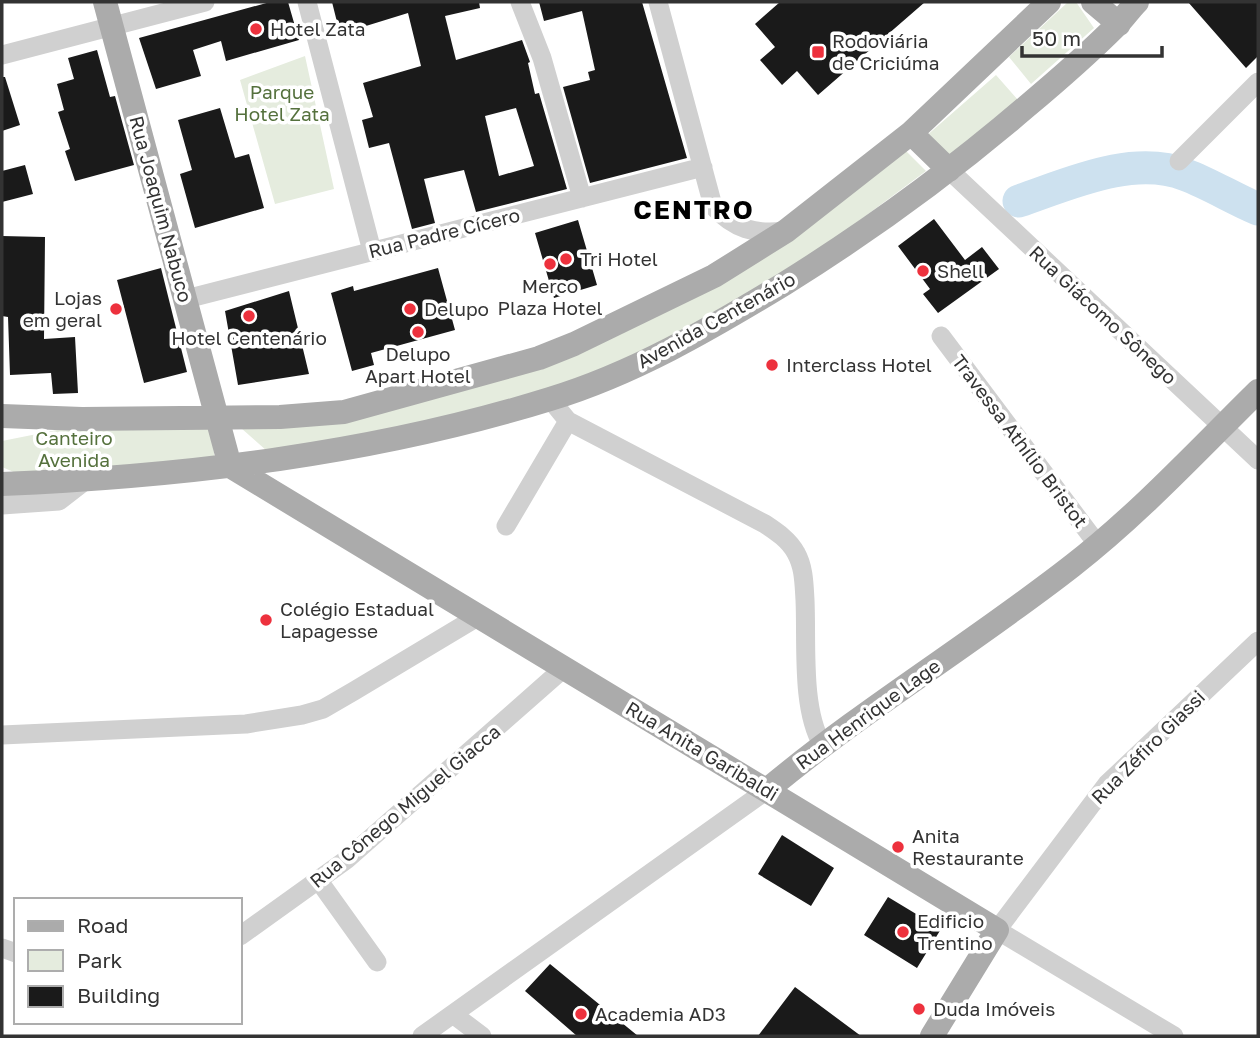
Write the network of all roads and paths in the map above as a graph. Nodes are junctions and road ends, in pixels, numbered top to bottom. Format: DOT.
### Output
graph roads {
  1 [pos="105,2"];
  2 [pos="205,2"];
  3 [pos="307,2"];
  4 [pos="520,2"];
  5 [pos="658,2"];
  6 [pos="1049,2"];
  7 [pos="1093,2"];
  8 [pos="1138,2"];
  9 [pos="1119,24"];
  10 [pos="111,26"];
  11 [pos="2,55"];
  12 [pos="1258,82"];
  13 [pos="911,133"];
  14 [pos="1179,161"];
  15 [pos="703,167"];
  16 [pos="949,170"];
  17 [pos="582,198"];
  18 [pos="786,231"];
  19 [pos="372,251"];
  20 [pos="186,299"];
  21 [pos="941,336"];
  22 [pos="1258,391"];
  23 [pos="550,399"];
  24 [pos="2,416"];
  25 [pos="218,417"];
  26 [pos="568,421"];
  27 [pos="1222,427"];
  28 [pos="1258,460"];
  29 [pos="230,466"];
  30 [pos="90,477"];
  31 [pos="2,484"];
  32 [pos="2,505"];
  33 [pos="506,526"];
  34 [pos="1098,545"];
  35 [pos="479,616"];
  36 [pos="1258,640"];
  37 [pos="565,668"];
  38 [pos="2,734"];
  39 [pos="822,744"];
  40 [pos="767,790"];
  41 [pos="319,881"];
  42 [pos="998,930"];
  43 [pos="242,935"];
  44 [pos="377,962"];
  45 [pos="454,1015"];
  46 [pos="422,1036"];
  47 [pos="482,1036"];
  48 [pos="932,1036"];
  49 [pos="1174,1036"];
  1 -- 10 [label="main road, Rua Joaquim Nabuco"];
  2 -- 10 [label="street"];
  3 -- 19 [label="street"];
  4 -- 17 [label="street"];
  5 -- 15 [label="street"];
  6 -- 13 [label="main road, Avenida Centenário"];
  7 -- 9 [label="main road"];
  8 -- 9 [label="main road, Avenida Centenário"];
  9 -- 16 [label="main road, Avenida Centenário"];
  10 -- 11 [label="street"];
  10 -- 20 [label="main road, Rua Joaquim Nabuco"];
  12 -- 14 [label="street"];
  13 -- 16 [label="main road"];
  13 -- 18 [label="main road, Avenida Centenário"];
  15 -- 17 [label="street, Rua Padre Cícero"];
  15 -- 18 [label="street"];
  16 -- 23 [label="main road, Avenida Centenário"];
  16 -- 27 [label="street, Rua Giácomo Sônego"];
  17 -- 19 [label="street, Rua Padre Cícero"];
  18 -- 25 [label="main road, Avenida Centenário"];
  19 -- 20 [label="street, Rua Padre Cícero"];
  20 -- 25 [label="main road, Rua Joaquim Nabuco"];
  21 -- 34 [label="street, Travessa Athílio Bristot"];
  22 -- 27 [label="main road, Rua Henrique Lage"];
  23 -- 26 [label="street"];
  23 -- 29 [label="main road, Avenida Centenário"];
  24 -- 25 [label="main road, Avenida Centenário"];
  25 -- 29 [label="main road, Rua Joaquim Nabuco"];
  26 -- 33 [label="street"];
  26 -- 39 [label="street"];
  27 -- 28 [label="street, Rua Giácomo Sônego"];
  27 -- 34 [label="main road, Rua Henrique Lage"];
  29 -- 30 [label="main road, Avenida Centenário"];
  29 -- 35 [label="main road, Rua Anita Garibaldi"];
  30 -- 31 [label="main road, Avenida Centenário"];
  30 -- 32 [label="street"];
  34 -- 39 [label="main road, Rua Henrique Lage"];
  35 -- 37 [label="main road, Rua Anita Garibaldi"];
  35 -- 38 [label="street"];
  36 -- 42 [label="street, Rua Zéfiro Giassi"];
  37 -- 40 [label="main road, Rua Anita Garibaldi"];
  37 -- 41 [label="street, Rua Cônego Miguel Giacca"];
  39 -- 40 [label="main road, Rua Henrique Lage"];
  40 -- 42 [label="main road, Rua Anita Garibaldi"];
  40 -- 45 [label="street, Rua Henrique Lage"];
  41 -- 43 [label="street, Rua Cônego Miguel Giacca"];
  41 -- 44 [label="street"];
  42 -- 48 [label="main road"];
  42 -- 49 [label="street, Rua Anita Garibaldi"];
  45 -- 46 [label="street, Rua Henrique Lage"];
  45 -- 47 [label="street"];
}
